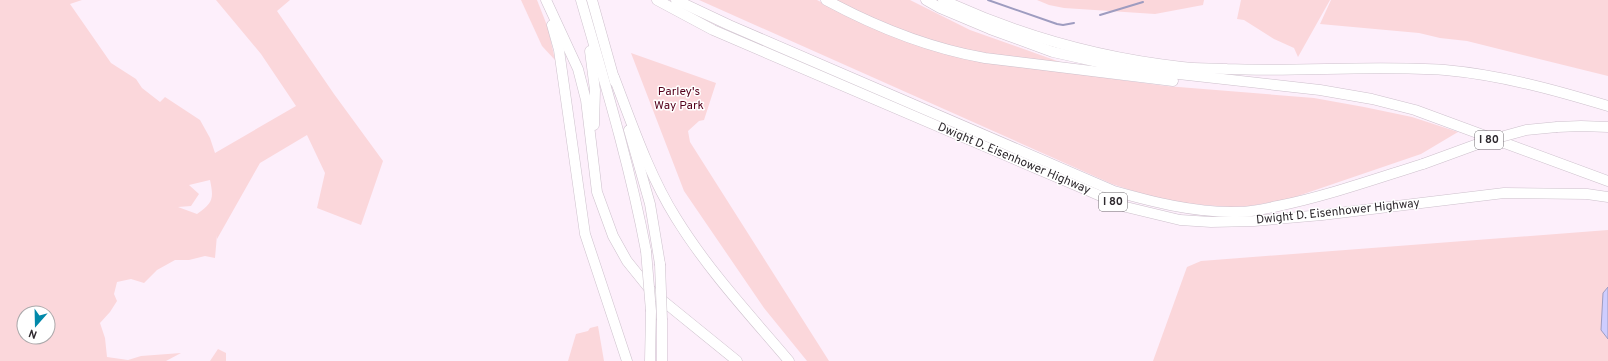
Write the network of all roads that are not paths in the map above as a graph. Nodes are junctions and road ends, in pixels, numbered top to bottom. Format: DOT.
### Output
graph roads {
  1 [pos="545,0"];
  2 [pos="592,0"];
  3 [pos="657,0"];
  4 [pos="676,0"];
  5 [pos="826,0"];
  6 [pos="926,0"];
  7 [pos="943,0"];
  8 [pos="582,4"];
  9 [pos="614,77"];
  10 [pos="1224,80"];
  11 [pos="1608,106"];
  12 [pos="1608,127"];
  13 [pos="593,162"];
  14 [pos="1608,181"];
  15 [pos="1608,197"];
  16 [pos="626,361"];
  17 [pos="650,361"];
  18 [pos="662,361"];
  19 [pos="737,361"];
  20 [pos="789,361"];
  1 -- 13 [label="highway"];
  1 -- 16 [label="highway"];
  2 -- 9 [label="highway"];
  3 -- 15 [label="highway, Dwight D. Eisenhower Highway / I 80"];
  4 -- 12 [label="highway, Dwight D. Eisenhower Highway / I 80, bridge"];
  5 -- 10 [label="highway"];
  6 -- 10 [label="highway"];
  7 -- 11 [label="highway"];
  8 -- 13 [label="highway"];
  8 -- 17 [label="highway, bridge"];
  9 -- 18 [label="highway, bridge"];
  9 -- 20 [label="highway"];
  10 -- 14 [label="highway"];
  13 -- 19 [label="highway"];
}
